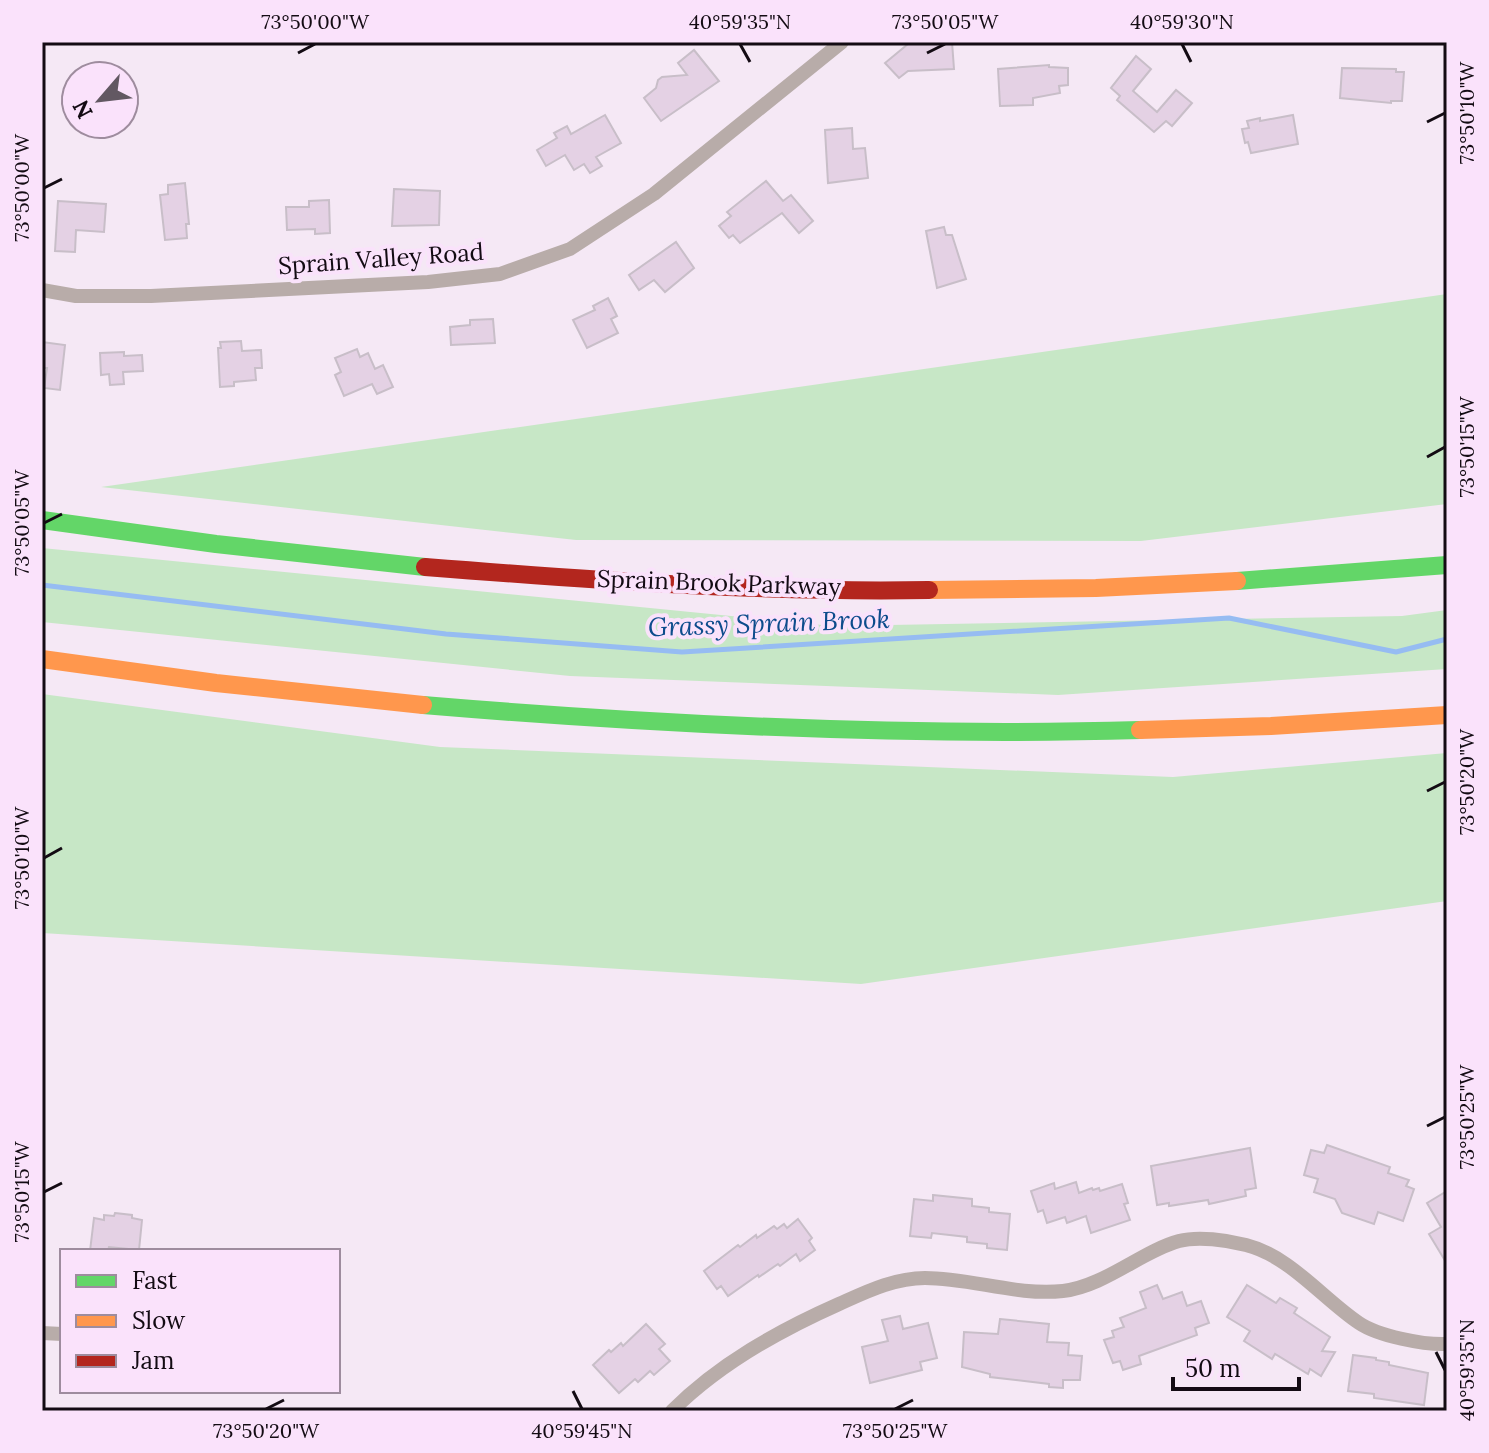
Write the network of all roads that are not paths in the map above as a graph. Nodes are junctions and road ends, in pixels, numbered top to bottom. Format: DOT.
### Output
graph roads {
  1 [pos="842,42"];
  2 [pos="42,290"];
  3 [pos="42,520"];
  4 [pos="1447,565"];
  5 [pos="42,659"];
  6 [pos="1447,715"];
  7 [pos="1447,1344"];
  8 [pos="672,1411"];
  1 -- 2 [label="street, Sprain Valley Road"];
  3 -- 4 [label="highway, Sprain Brook Parkway"];
  5 -- 6 [label="highway"];
  7 -- 8 [label="street"];
}
